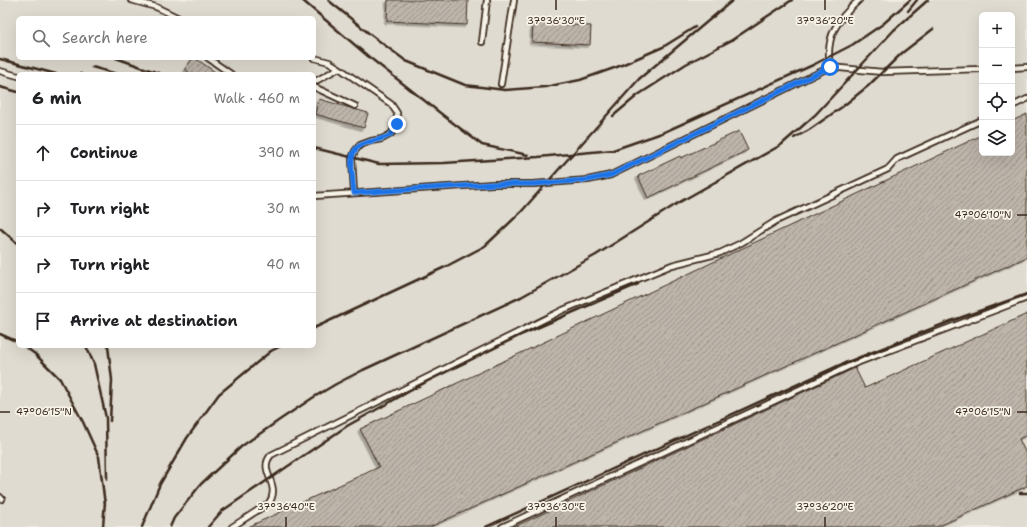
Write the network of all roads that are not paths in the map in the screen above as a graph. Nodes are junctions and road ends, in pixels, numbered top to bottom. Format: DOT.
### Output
graph roads {
  1 [pos="131,0"];
  2 [pos="487,0"];
  3 [pos="514,0"];
  4 [pos="859,0"];
  5 [pos="175,16"];
  6 [pos="482,42"];
  7 [pos="316,59"];
  8 [pos="211,60"];
  9 [pos="1027,66"];
  10 [pos="830,67"];
  11 [pos="339,68"];
  12 [pos="1015,68"];
  13 [pos="979,69"];
  14 [pos="0,71"];
  15 [pos="228,72"];
  16 [pos="16,75"];
  17 [pos="316,81"];
  18 [pos="501,84"];
  19 [pos="316,88"];
  20 [pos="1027,99"];
  21 [pos="1015,105"];
  22 [pos="355,106"];
  23 [pos="979,121"];
  24 [pos="354,193"];
  25 [pos="316,196"];
  26 [pos="1027,298"];
  27 [pos="232,527"];
  28 [pos="502,527"];
  1 -- 5 [label="lane"];
  2 -- 6 [label="lane"];
  3 -- 18 [label="lane"];
  4 -- 10 [label="lane"];
  7 -- 11 [label="lane"];
  8 -- 15 [label="lane"];
  9 -- 12 [label="lane"];
  10 -- 13 [label="lane"];
  10 -- 24 [label="lane, bridge"];
  11 -- 17 [label="lane"];
  11 -- 24 [label="lane"];
  14 -- 16 [label="lane"];
  19 -- 22 [label="lane"];
  20 -- 21 [label="lane"];
  23 -- 27 [label="lane"];
  24 -- 25 [label="lane"];
  26 -- 28 [label="lane"];
}
